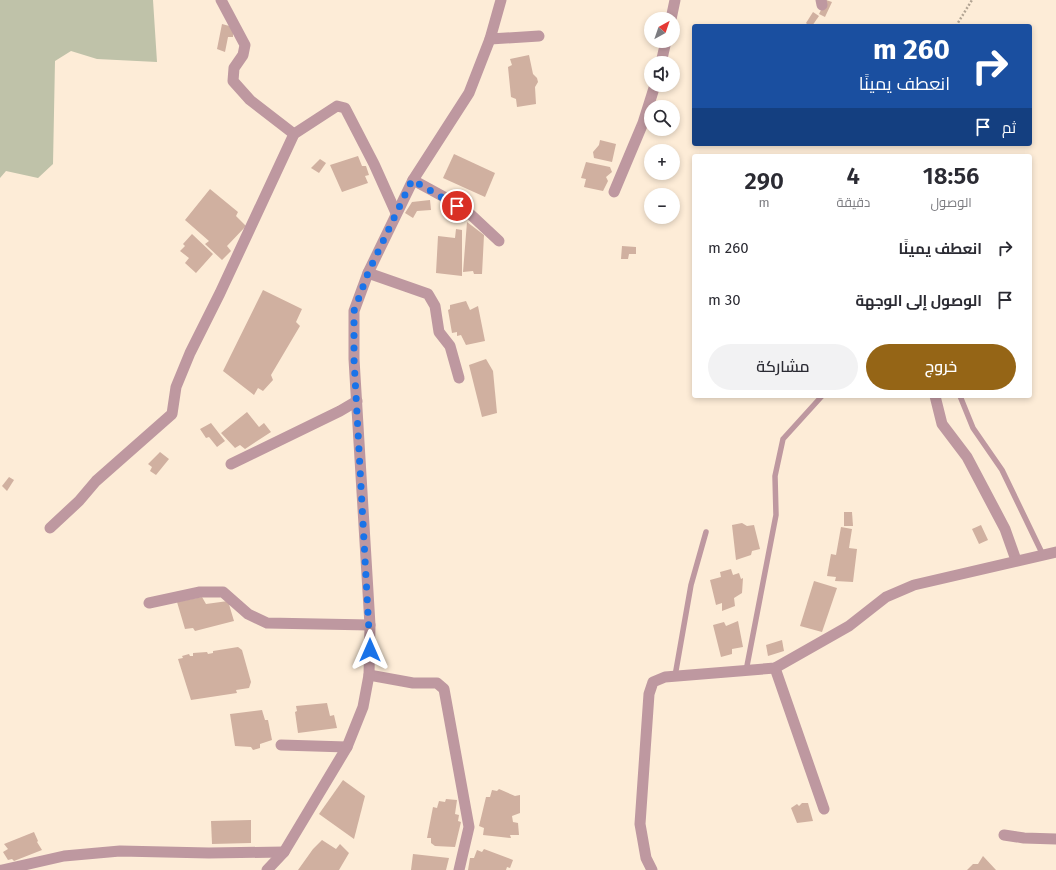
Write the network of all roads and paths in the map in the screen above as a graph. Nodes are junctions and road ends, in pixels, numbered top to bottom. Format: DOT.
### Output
graph roads {
  1 [pos="221,0"];
  2 [pos="501,0"];
  3 [pos="676,0"];
  4 [pos="972,0"];
  5 [pos="673,12"];
  6 [pos="957,24"];
  7 [pos="539,36"];
  8 [pos="490,39"];
  9 [pos="653,92"];
  10 [pos="294,134"];
  11 [pos="412,180"];
  12 [pos="614,192"];
  13 [pos="396,213"];
  14 [pos="498,241"];
  15 [pos="368,273"];
  16 [pos="459,378"];
  17 [pos="820,398"];
  18 [pos="936,398"];
  19 [pos="961,398"];
  20 [pos="357,401"];
  21 [pos="231,464"];
  22 [pos="50,528"];
  23 [pos="706,532"];
  24 [pos="1056,552"];
  25 [pos="1043,555"];
  26 [pos="1016,560"];
  27 [pos="149,603"];
  28 [pos="370,625"];
  29 [pos="775,668"];
  30 [pos="746,671"];
  31 [pos="369,675"];
  32 [pos="675,676"];
  33 [pos="281,745"];
  34 [pos="347,747"];
  35 [pos="824,809"];
  36 [pos="1004,835"];
  37 [pos="1056,838"];
  38 [pos="284,852"];
  39 [pos="2,870"];
  40 [pos="267,870"];
  41 [pos="459,870"];
  42 [pos="652,870"];
  1 -- 10 [label="street"];
  2 -- 8 [label="street"];
  3 -- 5 [label="street"];
  4 -- 6 [label="path"];
  7 -- 8 [label="street"];
  8 -- 11 [label="street"];
  9 -- 12 [label="street"];
  10 -- 13 [label="street"];
  10 -- 22 [label="street"];
  11 -- 13 [label="street"];
  11 -- 14 [label="street"];
  13 -- 15 [label="street"];
  15 -- 16 [label="street"];
  15 -- 20 [label="street"];
  17 -- 30 [label="lane"];
  18 -- 26 [label="street"];
  19 -- 25 [label="lane"];
  20 -- 21 [label="street"];
  20 -- 28 [label="street"];
  23 -- 32 [label="lane"];
  24 -- 25 [label="street"];
  25 -- 26 [label="street"];
  26 -- 29 [label="street"];
  27 -- 28 [label="street"];
  28 -- 31 [label="street"];
  29 -- 30 [label="street"];
  29 -- 35 [label="street"];
  30 -- 32 [label="street"];
  31 -- 34 [label="street"];
  31 -- 41 [label="street"];
  32 -- 42 [label="street"];
  33 -- 34 [label="street"];
  34 -- 38 [label="street"];
  36 -- 37 [label="street"];
  38 -- 39 [label="street"];
  38 -- 40 [label="street"];
}
